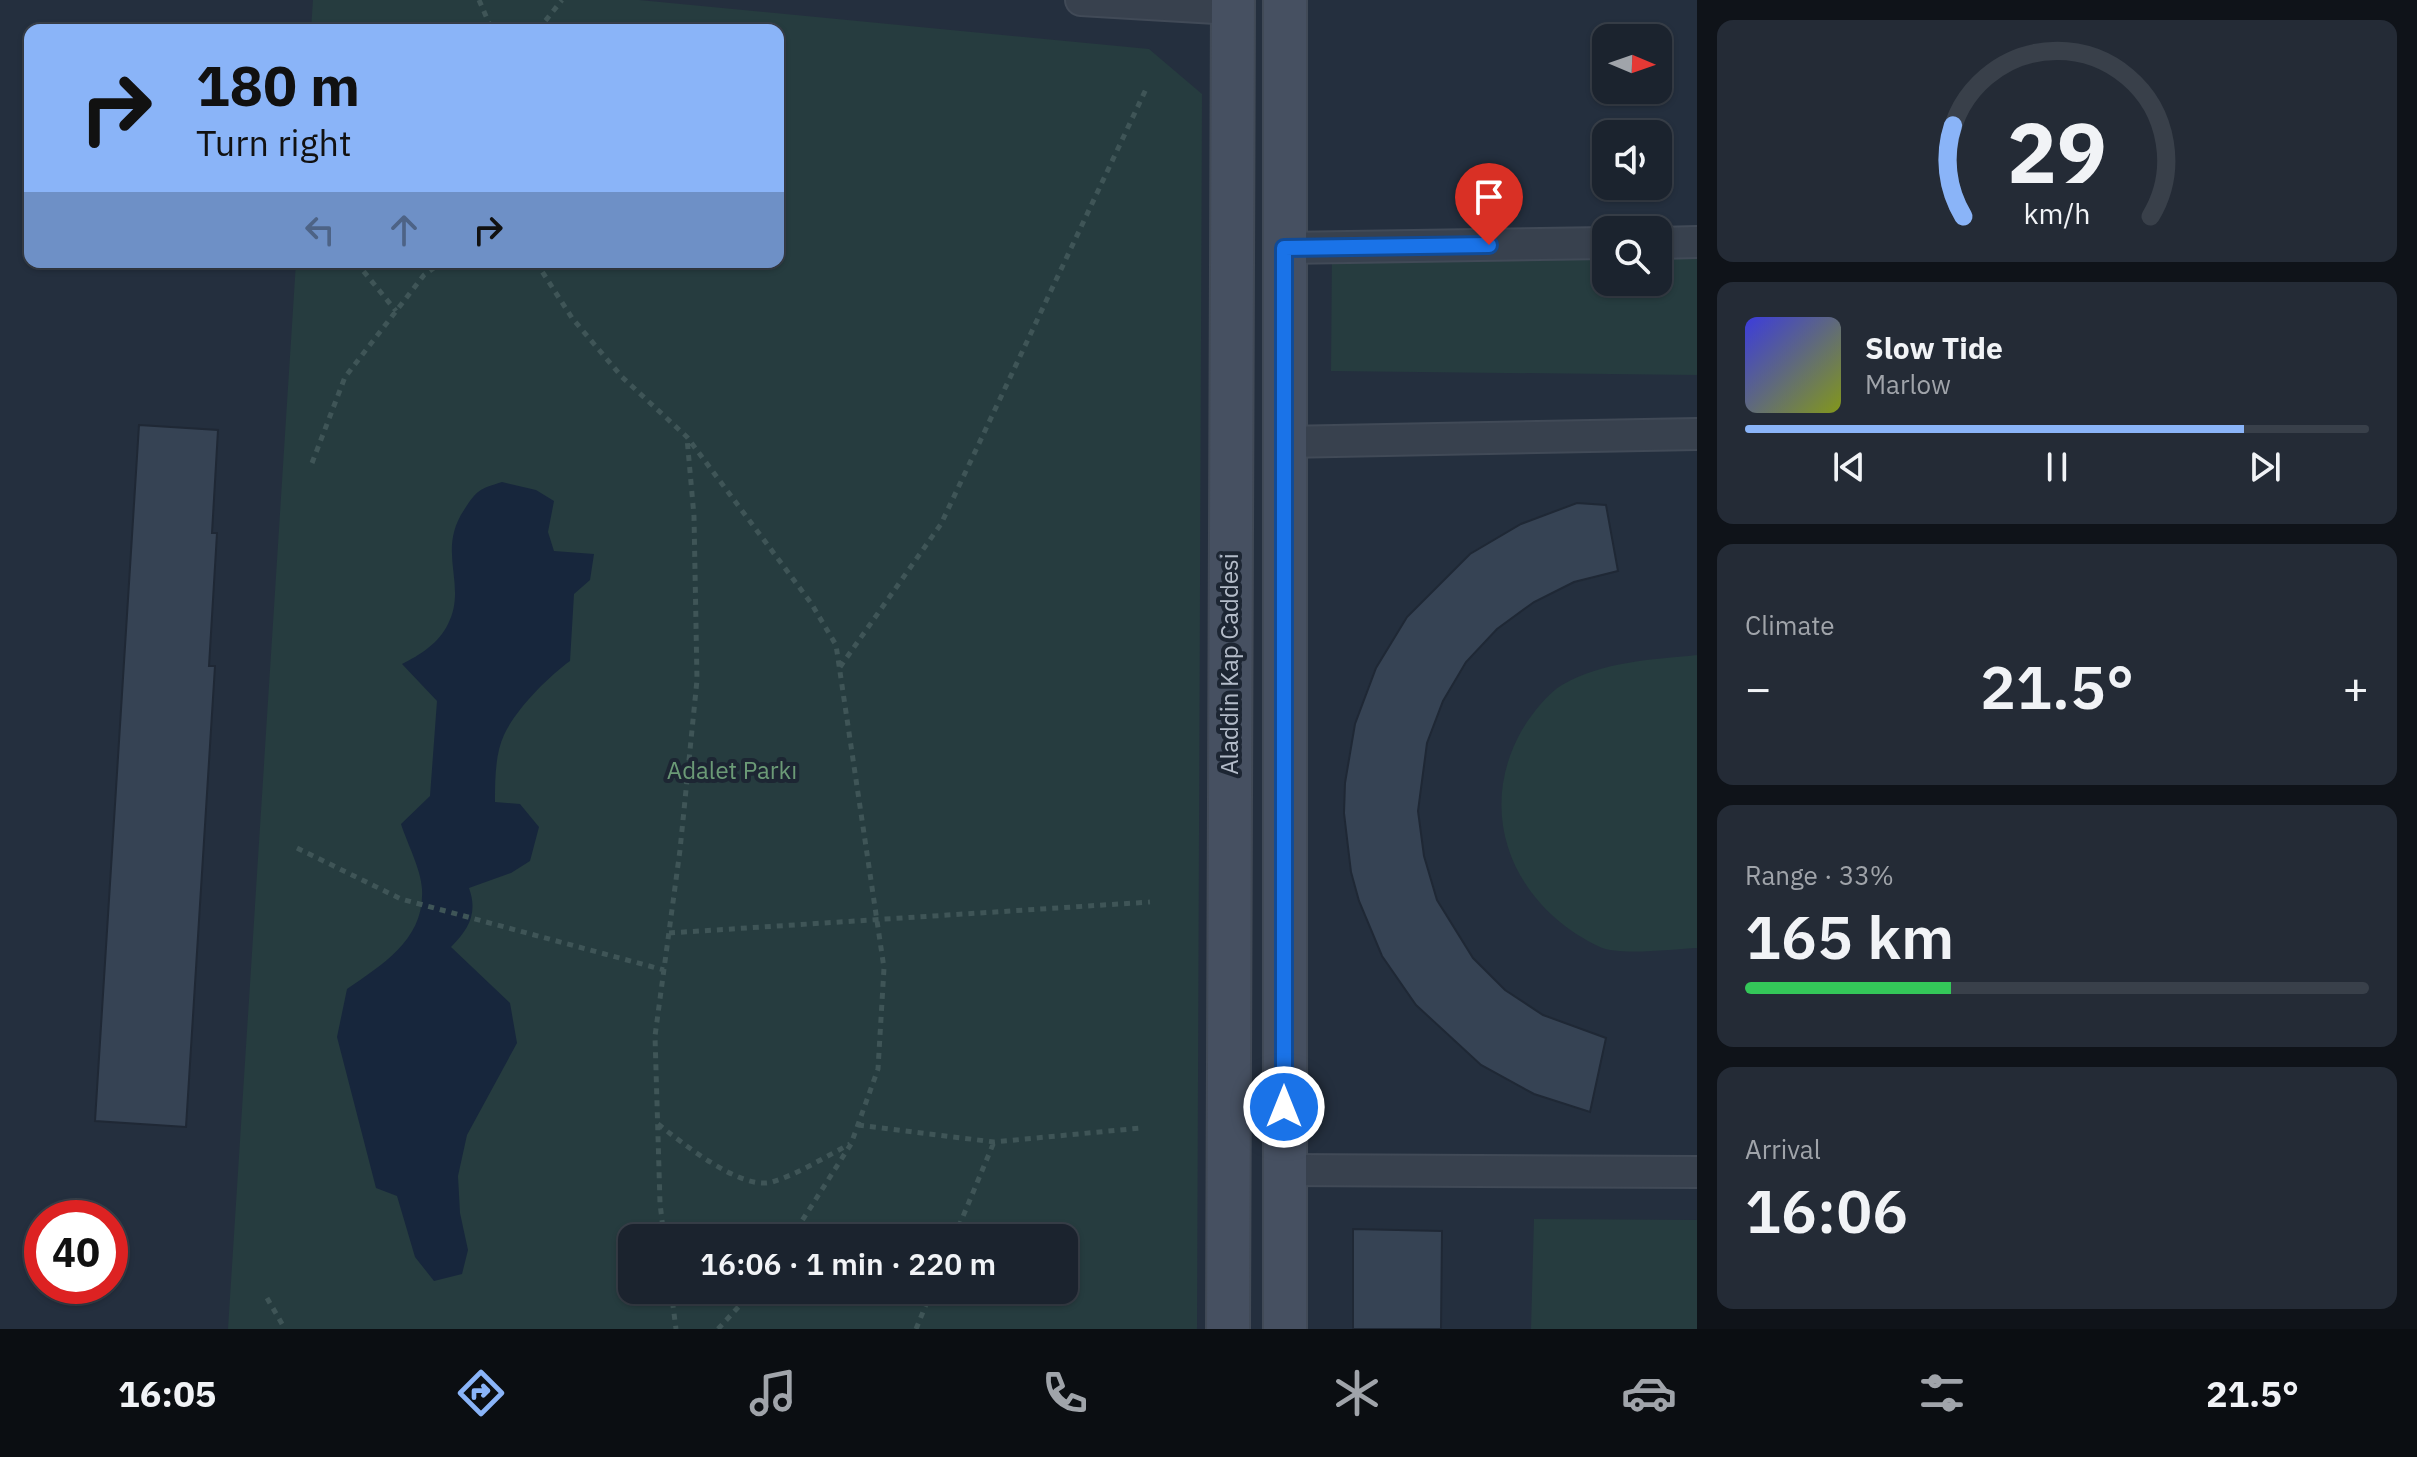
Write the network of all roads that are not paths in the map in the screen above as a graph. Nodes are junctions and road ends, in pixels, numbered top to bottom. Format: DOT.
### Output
graph roads {
  1 [pos="1081,0"];
  2 [pos="1285,0"];
  3 [pos="1233,5"];
  4 [pos="1697,242"];
  5 [pos="1592,243"];
  6 [pos="1672,243"];
  7 [pos="1284,248"];
  8 [pos="1697,434"];
  9 [pos="1284,442"];
  10 [pos="1284,1170"];
  11 [pos="1697,1172"];
  12 [pos="1228,1329"];
  13 [pos="1285,1329"];
  1 -- 3 [label="street"];
  2 -- 7 [label="street"];
  3 -- 12 [label="street, Aladdin Kap Caddesi"];
  4 -- 6 [label="street"];
  5 -- 7 [label="street"];
  7 -- 9 [label="street"];
  8 -- 9 [label="street"];
  9 -- 10 [label="street"];
  10 -- 11 [label="street"];
  10 -- 13 [label="street"];
}
